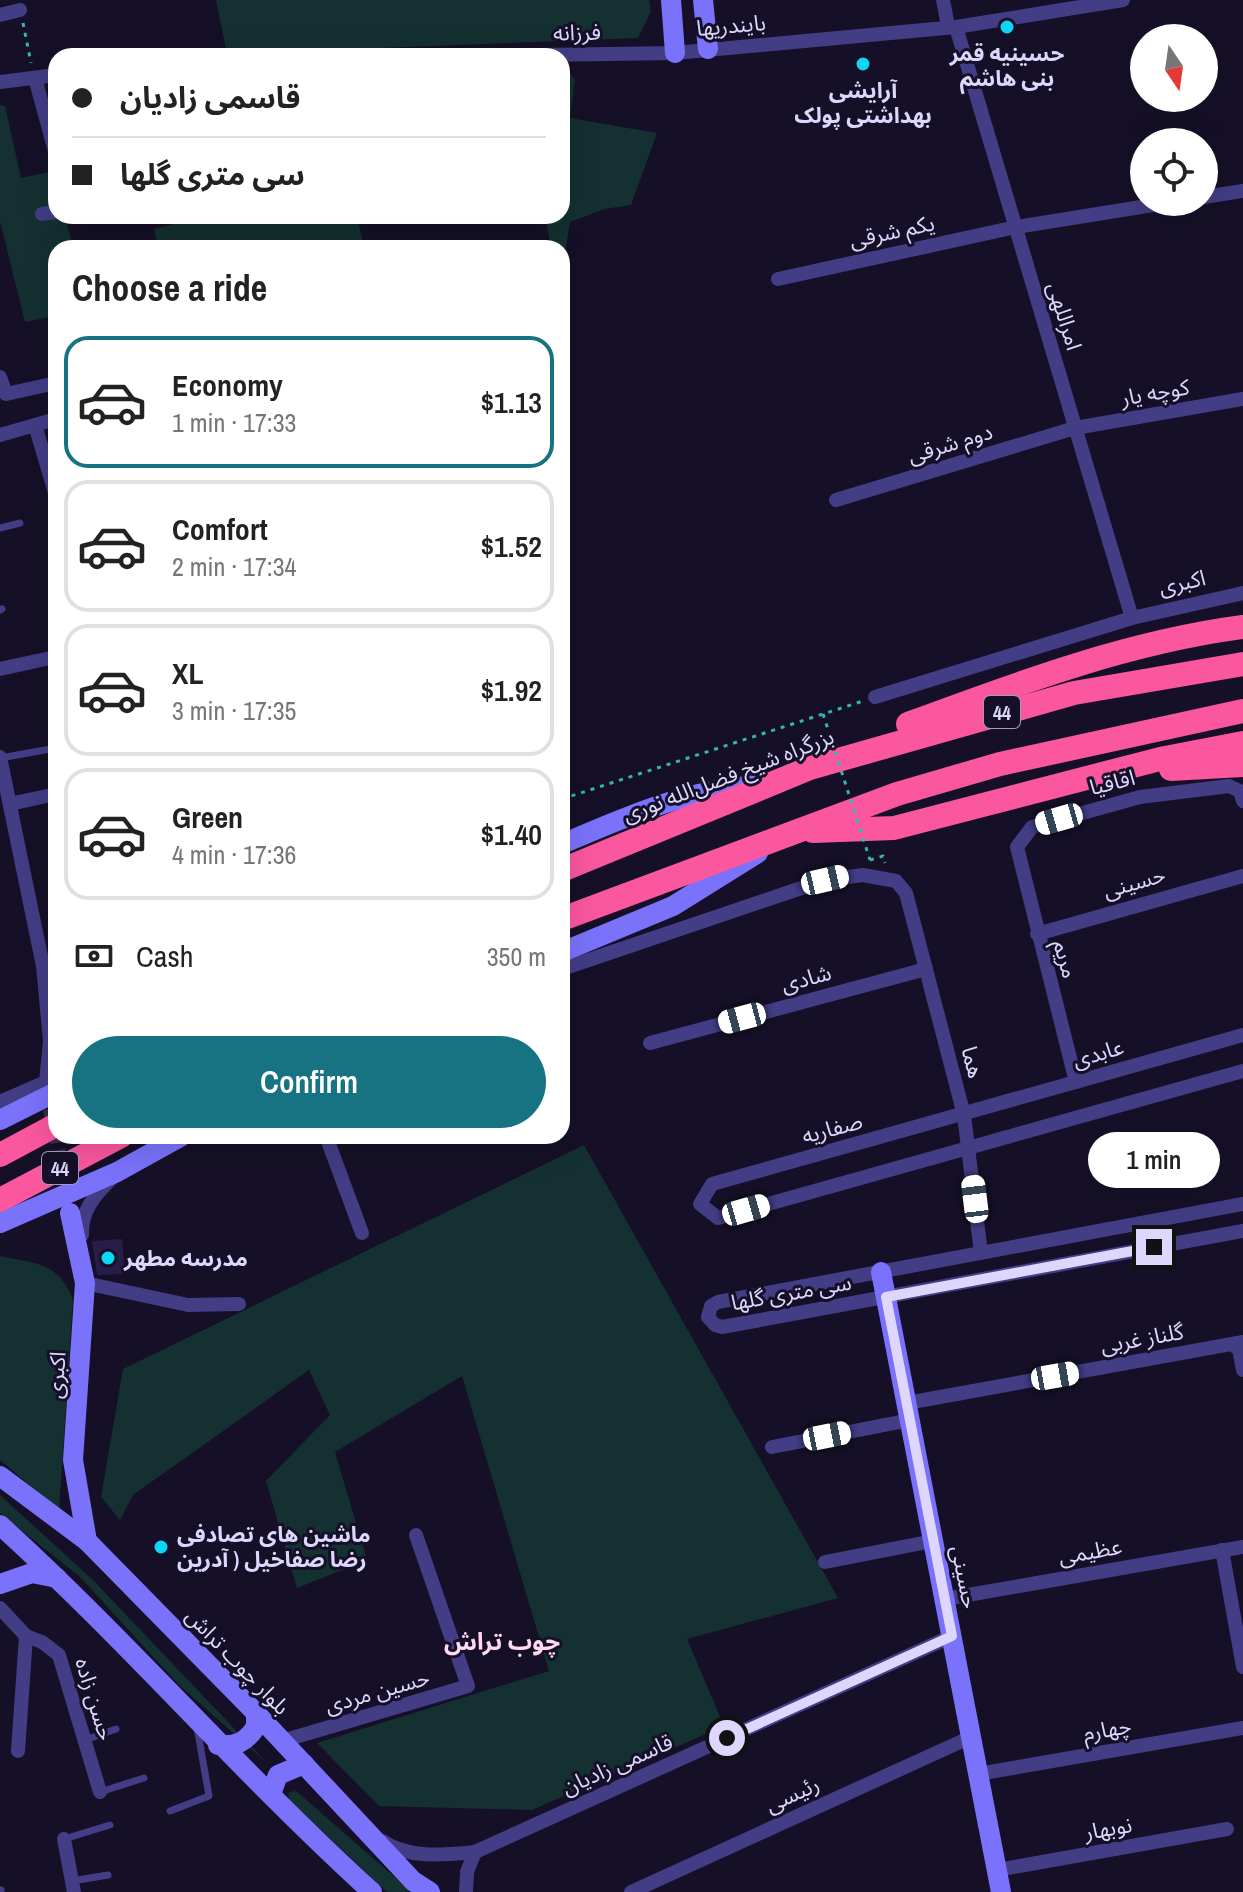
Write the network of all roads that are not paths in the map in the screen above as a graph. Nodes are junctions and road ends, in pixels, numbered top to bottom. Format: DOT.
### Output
graph roads {
  1 [pos="671,0"];
  2 [pos="703,0"];
  3 [pos="943,0"];
  4 [pos="1123,0"];
  5 [pos="1081,4"];
  6 [pos="20,10"];
  7 [pos="0,15"];
  8 [pos="952,27"];
  9 [pos="708,49"];
  10 [pos="675,53"];
  11 [pos="570,55"];
  12 [pos="48,76"];
  13 [pos="35,78"];
  14 [pos="0,82"];
  15 [pos="48,126"];
  16 [pos="1243,191"];
  17 [pos="1218,195"];
  18 [pos="1130,209"];
  19 [pos="1016,227"];
  20 [pos="778,279"];
  21 [pos="0,377"];
  22 [pos="48,385"];
  23 [pos="1243,399"];
  24 [pos="48,421"];
  25 [pos="35,425"];
  26 [pos="1075,428"];
  27 [pos="0,435"];
  28 [pos="48,469"];
  29 [pos="836,500"];
  30 [pos="20,523"];
  31 [pos="0,528"];
  32 [pos="1243,593"];
  33 [pos="1132,618"];
  34 [pos="1243,624"];
  35 [pos="48,659"];
  36 [pos="1243,664"];
  37 [pos="0,669"];
  38 [pos="875,697"];
  39 [pos="1243,711"];
  40 [pos="1243,743"];
  41 [pos="48,749"];
  42 [pos="0,757"];
  43 [pos="1243,765"];
  44 [pos="810,768"];
  45 [pos="1112,773"];
  46 [pos="767,784"];
  47 [pos="48,796"];
  48 [pos="1243,801"];
  49 [pos="5,806"];
  50 [pos="790,832"];
  51 [pos="570,841"];
  52 [pos="1017,847"];
  53 [pos="570,867"];
  54 [pos="1243,876"];
  55 [pos="570,916"];
  56 [pos="1037,934"];
  57 [pos="570,949"];
  58 [pos="48,959"];
  59 [pos="570,966"];
  60 [pos="926,969"];
  61 [pos="1243,1035"];
  62 [pos="650,1043"];
  63 [pos="1243,1071"];
  64 [pos="1076,1082"];
  65 [pos="48,1087"];
  66 [pos="48,1088"];
  67 [pos="0,1102"];
  68 [pos="964,1115"];
  69 [pos="0,1120"];
  70 [pos="48,1129"];
  71 [pos="106,1144"];
  72 [pos="168,1144"];
  73 [pos="329,1144"];
  74 [pos="969,1145"];
  75 [pos="0,1155"];
  76 [pos="117,1172"];
  77 [pos="0,1200"];
  78 [pos="1243,1204"];
  79 [pos="70,1213"];
  80 [pos="0,1223"];
  81 [pos="1243,1231"];
  82 [pos="362,1233"];
  83 [pos="981,1253"];
  84 [pos="881,1272"];
  85 [pos="85,1283"];
  86 [pos="886,1297"];
  87 [pos="239,1304"];
  88 [pos="1238,1343"];
  89 [pos="1243,1370"];
  90 [pos="908,1411"];
  91 [pos="772,1447"];
  92 [pos="0,1476"];
  93 [pos="0,1525"];
  94 [pos="416,1535"];
  95 [pos="87,1541"];
  96 [pos="933,1541"];
  97 [pos="1243,1547"];
  98 [pos="1222,1550"];
  99 [pos="825,1562"];
  100 [pos="59,1578"];
  101 [pos="0,1584"];
  102 [pos="945,1599"];
  103 [pos="0,1608"];
  104 [pos="26,1636"];
  105 [pos="952,1636"];
  106 [pos="1243,1667"];
  107 [pos="256,1713"];
  108 [pos="196,1721"];
  109 [pos="1243,1728"];
  110 [pos="116,1729"];
  111 [pos="971,1737"];
  112 [pos="85,1740"];
  113 [pos="282,1741"];
  114 [pos="218,1745"];
  115 [pos="18,1751"];
  116 [pos="304,1764"];
  117 [pos="978,1774"];
  118 [pos="144,1778"];
  119 [pos="100,1792"];
  120 [pos="271,1794"];
  121 [pos="170,1811"];
  122 [pos="110,1825"];
  123 [pos="1227,1829"];
  124 [pos="368,1832"];
  125 [pos="64,1839"];
  126 [pos="475,1852"];
  127 [pos="997,1870"];
  128 [pos="108,1875"];
  129 [pos="73,1887"];
  130 [pos="372,1892"];
  131 [pos="430,1892"];
  132 [pos="466,1892"];
  133 [pos="631,1892"];
  134 [pos="1001,1892"];
  1 -- 10 [label="street"];
  2 -- 9 [label="street"];
  3 -- 8 [label="street, امراللهی"];
  4 -- 5 [label="street, بایندریها"];
  5 -- 8 [label="street, بایندریها"];
  6 -- 7 [label="street"];
  8 -- 9 [label="street, بایندریها"];
  8 -- 19 [label="street, امراللهی"];
  9 -- 10 [label="street, بایندریها"];
  10 -- 11 [label="street, فرزانه"];
  12 -- 13 [label="street"];
  13 -- 14 [label="street"];
  13 -- 15 [label="street"];
  16 -- 17 [label="street"];
  18 -- 19 [label="street, یکم شرقی"];
  19 -- 20 [label="street, یکم شرقی"];
  19 -- 26 [label="street, امراللهی"];
  21 -- 22 [label="street"];
  23 -- 26 [label="street, کوچه یار"];
  24 -- 25 [label="street"];
  25 -- 27 [label="street"];
  25 -- 28 [label="street"];
  26 -- 29 [label="street, دوم شرقی"];
  26 -- 33 [label="street, امراللهی"];
  30 -- 31 [label="lane"];
  32 -- 33 [label="street, اکبری"];
  33 -- 38 [label="street, اکبری"];
  34 -- 44 [label="highway"];
  35 -- 37 [label="street"];
  36 -- 44 [label="highway, بزرگراه شیخ فضل‌الله نوری / 44"];
  39 -- 50 [label="highway, 44"];
  40 -- 45 [label="highway"];
  41 -- 42 [label="lane"];
  42 -- 49 [label="street"];
  43 -- 45 [label="highway"];
  44 -- 46 [label="highway, بزرگراه شیخ فضل‌الله نوری / 44"];
  45 -- 50 [label="highway"];
  46 -- 51 [label="street"];
  46 -- 53 [label="highway, بزرگراه شیخ فضل‌الله نوری / 44"];
  47 -- 49 [label="street"];
  48 -- 52 [label="street, اقاقیا"];
  49 -- 58 [label="street"];
  50 -- 55 [label="highway, 44"];
  50 -- 57 [label="street"];
  52 -- 56 [label="street, مریم"];
  54 -- 56 [label="street, حسینی"];
  56 -- 64 [label="street, مریم"];
  59 -- 60 [label="street, هما"];
  60 -- 62 [label="street, شادی"];
  60 -- 68 [label="street, هما"];
  61 -- 64 [label="street, عابدی"];
  63 -- 74 [label="street"];
  64 -- 68 [label="street, عابدی"];
  65 -- 67 [label="street"];
  66 -- 69 [label="street"];
  68 -- 74 [label="street, هما"];
  68 -- 74 [label="street, صفاریه"];
  70 -- 75 [label="highway, 44"];
  71 -- 77 [label="highway, 44"];
  72 -- 76 [label="street"];
  73 -- 82 [label="street"];
  74 -- 83 [label="street, هما"];
  76 -- 80 [label="street"];
  76 -- 85 [label="street"];
  78 -- 83 [label="street, سی متری گلها"];
  79 -- 85 [label="street, اکبری"];
  81 -- 86 [label="street, سی متری گلها"];
  83 -- 84 [label="street, سی متری گلها"];
  84 -- 86 [label="street, حسینی"];
  84 -- 86 [label="street, سی متری گلها"];
  85 -- 87 [label="street"];
  85 -- 95 [label="street, اکبری"];
  86 -- 90 [label="street, حسینی"];
  88 -- 89 [label="street"];
  88 -- 90 [label="street, گلناز غربی"];
  90 -- 91 [label="street, گلناز غربی"];
  90 -- 96 [label="street, حسینی"];
  92 -- 95 [label="street, بلوار چوب‌ تراش"];
  93 -- 100 [label="street"];
  94 -- 113 [label="street, حسین مردی"];
  95 -- 107 [label="street, بلوار چوب‌ تراش"];
  96 -- 99 [label="street"];
  96 -- 102 [label="street, حسینی"];
  97 -- 98 [label="street, عظیمی"];
  98 -- 102 [label="street, عظیمی"];
  98 -- 106 [label="street"];
  100 -- 101 [label="street"];
  100 -- 108 [label="street"];
  102 -- 105 [label="street, حسینی"];
  103 -- 104 [label="street, حسن زاده"];
  104 -- 112 [label="street, حسن زاده"];
  104 -- 115 [label="street"];
  105 -- 111 [label="street, حسینی"];
  105 -- 126 [label="street, قاسمی زادیان"];
  107 -- 113 [label="street, بلوار چوب‌ تراش"];
  107 -- 114 [label="street"];
  108 -- 114 [label="street"];
  108 -- 121 [label="lane"];
  109 -- 117 [label="street, چهارم"];
  110 -- 112 [label="lane"];
  111 -- 117 [label="street, حسینی"];
  111 -- 133 [label="street, رئیسی"];
  112 -- 119 [label="street, حسن زاده"];
  113 -- 116 [label="street, بلوار چوب‌ تراش"];
  114 -- 120 [label="street"];
  116 -- 120 [label="street"];
  116 -- 124 [label="street, بلوار چوب‌ تراش"];
  117 -- 127 [label="street, حسینی"];
  118 -- 119 [label="lane"];
  120 -- 130 [label="street"];
  122 -- 125 [label="lane"];
  123 -- 127 [label="street, نوبهار"];
  124 -- 126 [label="street, قاسمی زادیان"];
  124 -- 131 [label="street, بلوار چوب‌ تراش"];
  125 -- 129 [label="street"];
  126 -- 132 [label="street"];
  127 -- 134 [label="street, حسینی"];
  128 -- 129 [label="lane"];
}
